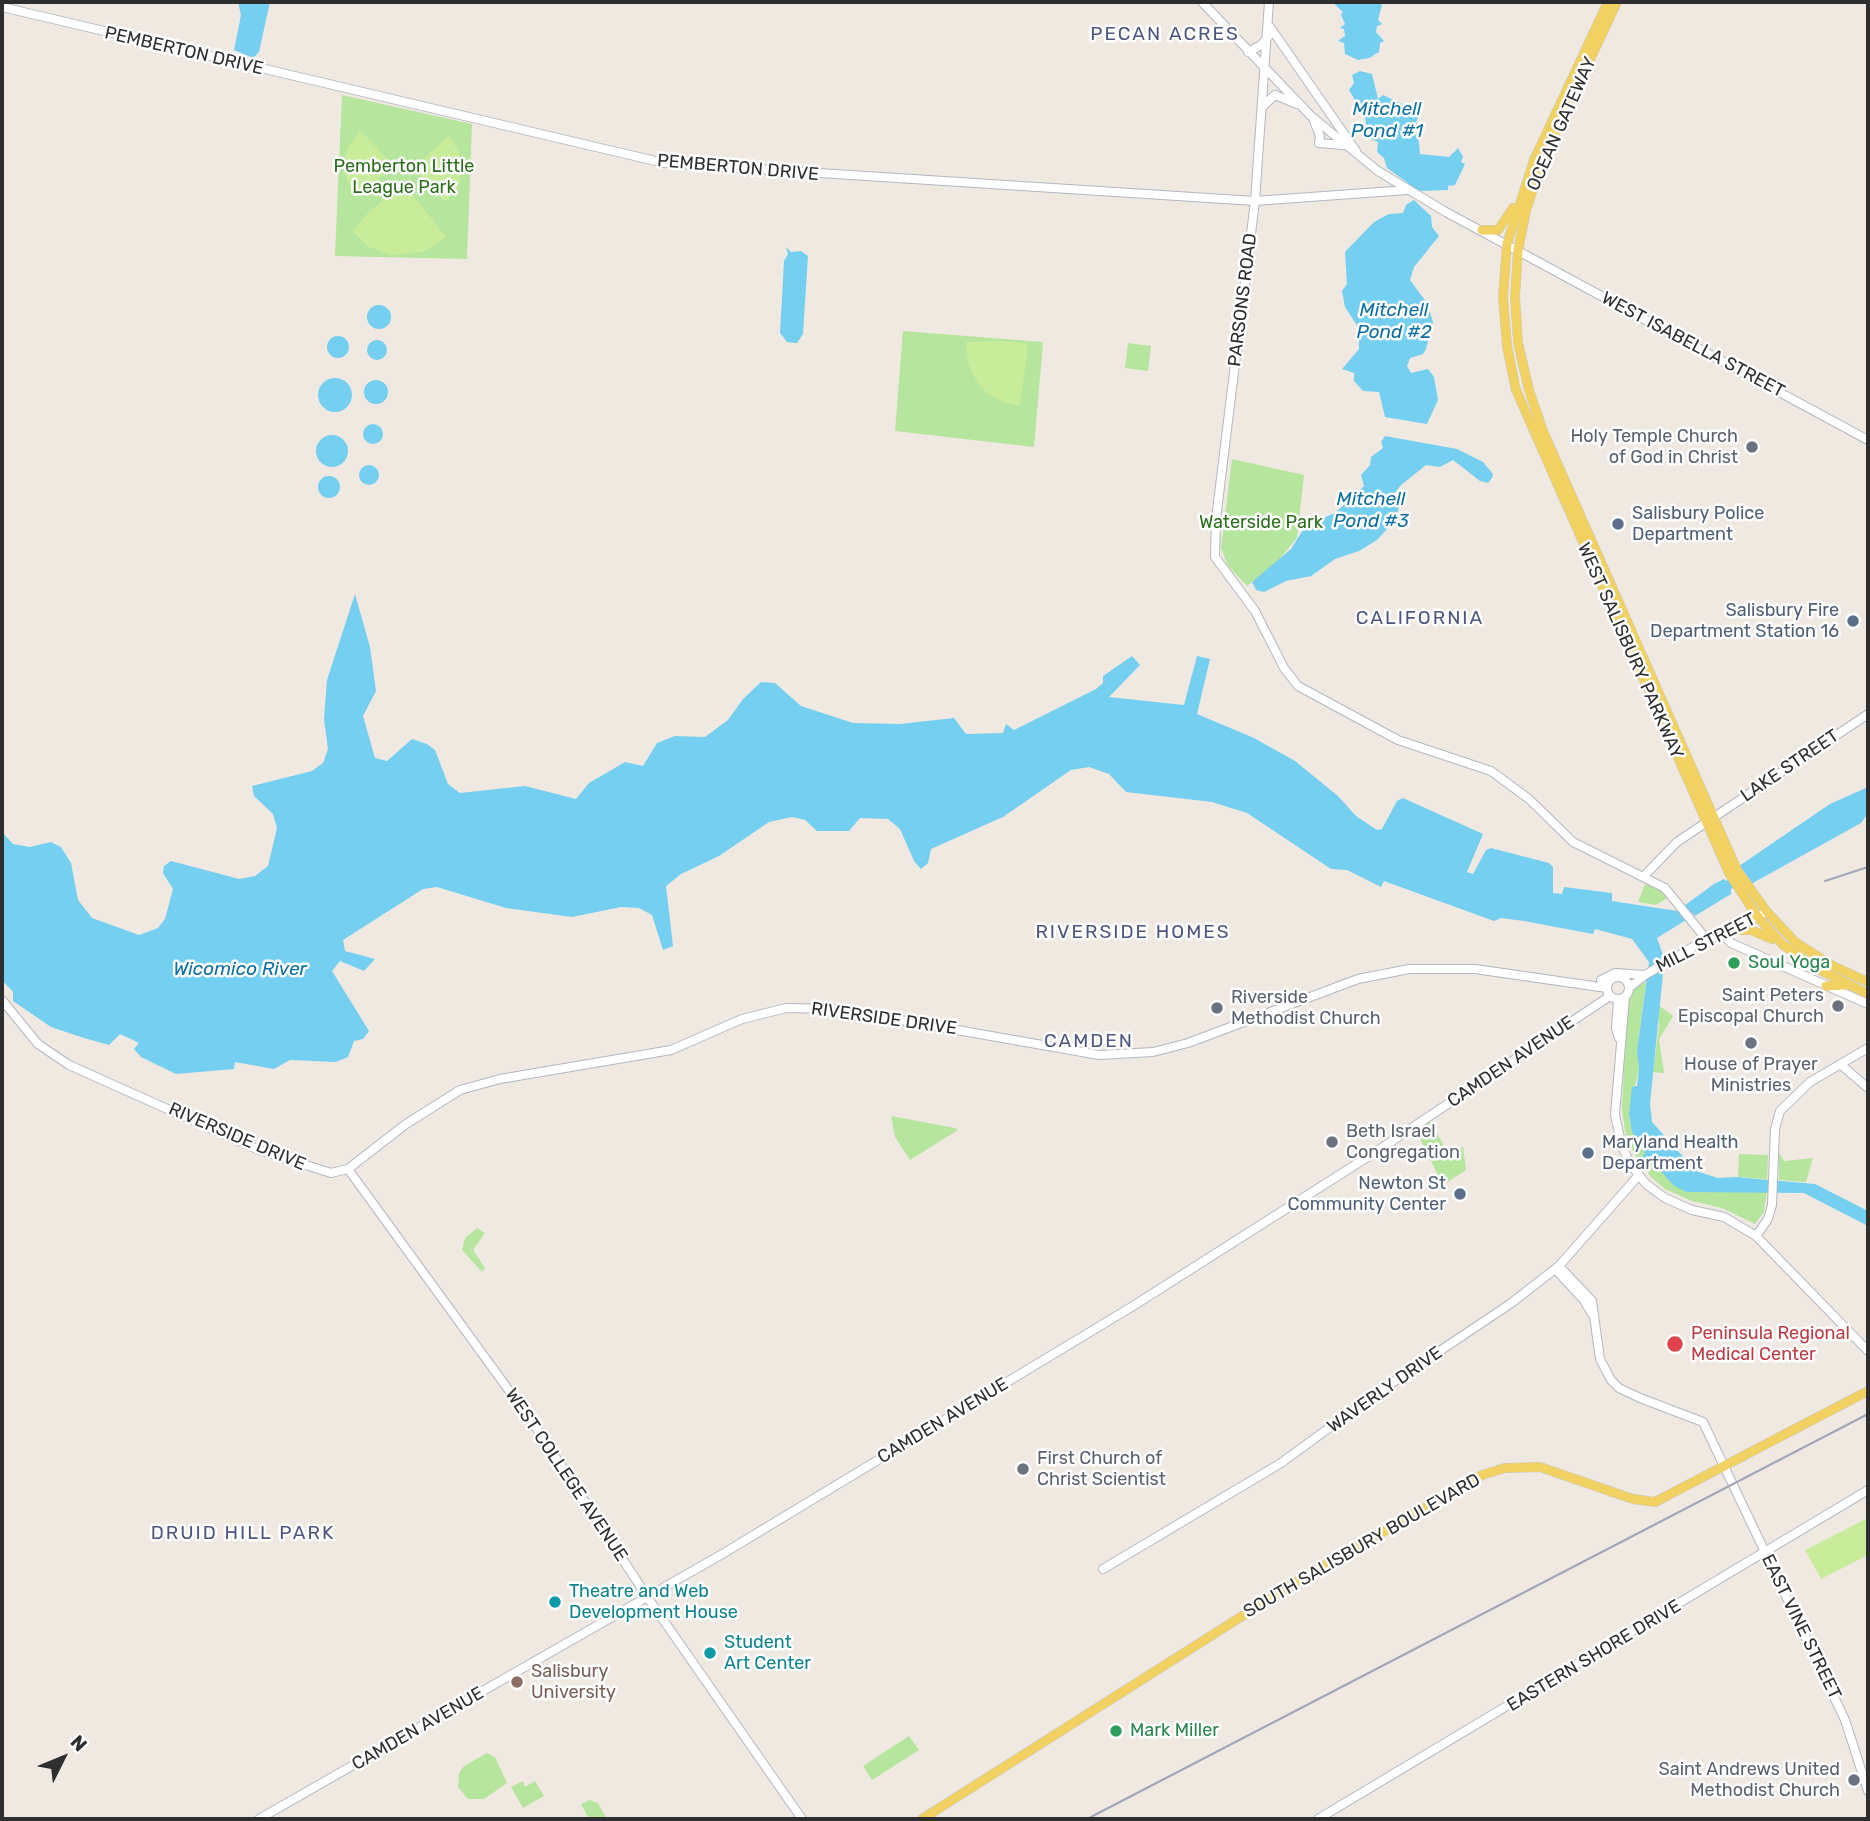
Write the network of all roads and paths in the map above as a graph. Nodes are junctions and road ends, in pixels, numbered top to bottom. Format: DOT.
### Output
graph roads {
  1 [pos="1202,2"];
  2 [pos="1269,2"];
  3 [pos="1608,2"];
  4 [pos="1617,2"];
  5 [pos="2,7"];
  6 [pos="1269,24"];
  7 [pos="1268,37"];
  8 [pos="1248,51"];
  9 [pos="1266,70"];
  10 [pos="1302,106"];
  11 [pos="1262,107"];
  12 [pos="1311,116"];
  13 [pos="1346,146"];
  14 [pos="1362,159"];
  15 [pos="1407,190"];
  16 [pos="1520,197"];
  17 [pos="1255,201"];
  18 [pos="1482,230"];
  19 [pos="1507,244"];
  20 [pos="1518,250"];
  21 [pos="1868,440"];
  22 [pos="1868,714"];
  23 [pos="1710,821"];
  24 [pos="1643,877"];
  25 [pos="1762,914"];
  26 [pos="1724,931"];
  27 [pos="1707,940"];
  28 [pos="1783,944"];
  29 [pos="1646,974"];
  30 [pos="1601,980"];
  31 [pos="1868,982"];
  32 [pos="1585,983"];
  33 [pos="1846,985"];
  34 [pos="1826,986"];
  35 [pos="1617,989"];
  36 [pos="1868,994"];
  37 [pos="2,1000"];
  38 [pos="1868,1004"];
  39 [pos="1868,1048"];
  40 [pos="1840,1064"];
  41 [pos="1868,1088"];
  42 [pos="348,1169"];
  43 [pos="1639,1175"];
  44 [pos="1756,1236"];
  45 [pos="1559,1266"];
  46 [pos="1868,1351"];
  47 [pos="1868,1391"];
  48 [pos="1723,1468"];
  49 [pos="1868,1490"];
  50 [pos="1764,1551"];
  51 [pos="1103,1569"];
  52 [pos="648,1597"];
  53 [pos="1868,1791"];
  54 [pos="259,1819"];
  55 [pos="802,1819"];
  56 [pos="922,1819"];
  57 [pos="1318,1819"];
  1 -- 8 [label="street"];
  2 -- 6 [label="street, PARSONS ROAD"];
  3 -- 16 [label="main road, OCEAN GATEWAY"];
  4 -- 20 [label="main road, OCEAN GATEWAY"];
  5 -- 17 [label="street, PEMBERTON DRIVE"];
  6 -- 7 [label="street, PARSONS ROAD"];
  6 -- 14 [label="street"];
  7 -- 8 [label="street"];
  7 -- 9 [label="street, PARSONS ROAD"];
  8 -- 9 [label="street"];
  9 -- 10 [label="street"];
  9 -- 11 [label="street, PARSONS ROAD"];
  10 -- 11 [label="street"];
  10 -- 12 [label="street"];
  11 -- 17 [label="street, PARSONS ROAD"];
  12 -- 13 [label="street"];
  12 -- 13 [label="street"];
  13 -- 14 [label="street"];
  14 -- 15 [label="street, WEST ISABELLA STREET"];
  15 -- 17 [label="street, PEMBERTON DRIVE"];
  15 -- 18 [label="street, WEST ISABELLA STREET"];
  16 -- 18 [label="main road"];
  16 -- 19 [label="main road, OCEAN GATEWAY"];
  17 -- 24 [label="street, PARSONS ROAD"];
  18 -- 19 [label="street, WEST ISABELLA STREET"];
  19 -- 20 [label="street, WEST ISABELLA STREET"];
  19 -- 23 [label="main road, WEST SALISBURY PARKWAY"];
  20 -- 21 [label="street, WEST ISABELLA STREET"];
  20 -- 23 [label="main road, WEST SALISBURY PARKWAY"];
  22 -- 23 [label="street, LAKE STREET"];
  23 -- 24 [label="street, LAKE STREET"];
  23 -- 25 [label="main road, WEST SALISBURY PARKWAY"];
  24 -- 27 [label="street"];
  25 -- 26 [label="street, MILL STREET"];
  25 -- 28 [label="main road, WEST SALISBURY PARKWAY"];
  25 -- 31 [label="main road, WEST SALISBURY PARKWAY"];
  26 -- 27 [label="street, MILL STREET"];
  26 -- 28 [label="main road"];
  26 -- 34 [label="street"];
  27 -- 29 [label="street, MILL STREET"];
  28 -- 33 [label="main road, WEST SALISBURY PARKWAY"];
  29 -- 30 [label="street"];
  29 -- 35 [label="street, MILL STREET"];
  29 -- 35 [label="street, MILL STREET"];
  30 -- 32 [label="street, RIVERSIDE DRIVE"];
  30 -- 35 [label="street, RIVERSIDE DRIVE"];
  32 -- 35 [label="street, RIVERSIDE DRIVE"];
  32 -- 42 [label="street, RIVERSIDE DRIVE"];
  33 -- 34 [label="main road"];
  33 -- 36 [label="main road, WEST SALISBURY PARKWAY"];
  34 -- 38 [label="street"];
  35 -- 43 [label="street"];
  35 -- 52 [label="street, CAMDEN AVENUE"];
  37 -- 42 [label="street, RIVERSIDE DRIVE"];
  39 -- 40 [label="street"];
  40 -- 41 [label="street"];
  40 -- 44 [label="street"];
  42 -- 52 [label="street, WEST COLLEGE AVENUE"];
  43 -- 44 [label="street"];
  43 -- 45 [label="street, WAVERLY DRIVE"];
  44 -- 46 [label="street"];
  45 -- 48 [label="street, EAST VINE STREET"];
  45 -- 51 [label="street, WAVERLY DRIVE"];
  47 -- 48 [label="main road, SOUTH SALISBURY BOULEVARD"];
  48 -- 50 [label="street, EAST VINE STREET"];
  48 -- 56 [label="main road, SOUTH SALISBURY BOULEVARD"];
  49 -- 50 [label="street, EASTERN SHORE DRIVE"];
  50 -- 53 [label="street, EAST VINE STREET"];
  50 -- 57 [label="street, EASTERN SHORE DRIVE"];
  52 -- 54 [label="street, CAMDEN AVENUE"];
  52 -- 55 [label="street, WEST COLLEGE AVENUE"];
}
